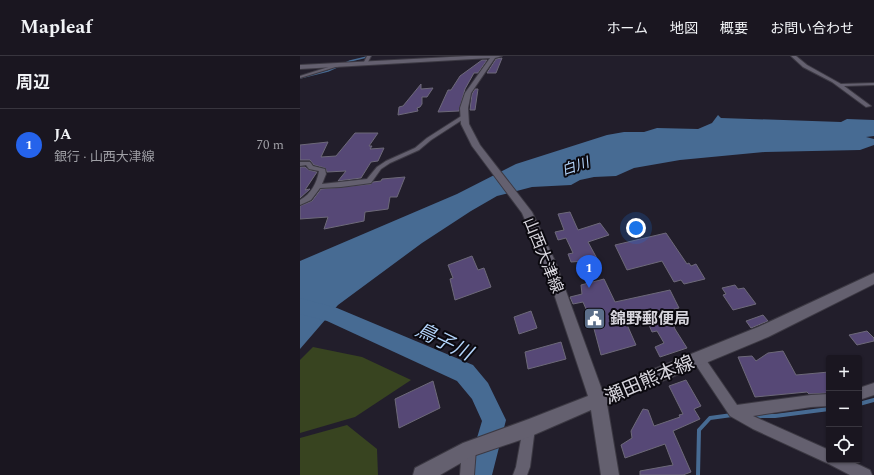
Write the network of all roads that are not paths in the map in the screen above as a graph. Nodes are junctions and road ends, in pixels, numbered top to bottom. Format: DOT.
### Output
graph roads {
  1 [pos="369,56"];
  2 [pos="494,56"];
  3 [pos="499,56"];
  4 [pos="793,56"];
  5 [pos="365,62"];
  6 [pos="340,65"];
  7 [pos="300,67"];
  8 [pos="300,77"];
  9 [pos="874,84"];
  10 [pos="841,85"];
  11 [pos="868,106"];
  12 [pos="463,117"];
  13 [pos="300,164"];
  14 [pos="317,186"];
  15 [pos="300,203"];
  16 [pos="874,278"];
  17 [pos="698,358"];
  18 [pos="874,389"];
  19 [pos="862,393"];
  20 [pos="598,400"];
  21 [pos="826,400"];
  22 [pos="734,412"];
  23 [pos="529,428"];
  24 [pos="469,449"];
  25 [pos="826,456"];
  26 [pos="840,463"];
  27 [pos="422,475"];
  28 [pos="468,475"];
  29 [pos="520,475"];
  30 [pos="610,475"];
  31 [pos="865,475"];
  1 -- 5 [label="street"];
  2 -- 3 [label="main road"];
  2 -- 5 [label="main road"];
  2 -- 12 [label="main road"];
  4 -- 10 [label="street"];
  5 -- 6 [label="main road"];
  6 -- 7 [label="main road"];
  6 -- 8 [label="street"];
  9 -- 10 [label="street"];
  10 -- 11 [label="street"];
  12 -- 14 [label="street"];
  12 -- 20 [label="main road, 山西大津線"];
  13 -- 14 [label="street"];
  14 -- 15 [label="street"];
  16 -- 17 [label="main road, 瀬田熊本線"];
  17 -- 20 [label="main road, 瀬田熊本線"];
  17 -- 22 [label="street"];
  18 -- 19 [label="street"];
  20 -- 23 [label="main road, 瀬田熊本線"];
  20 -- 30 [label="main road, 山西大津線"];
  21 -- 22 [label="street"];
  22 -- 25 [label="street"];
  23 -- 24 [label="main road, 瀬田熊本線"];
  23 -- 29 [label="street"];
  24 -- 27 [label="main road, 瀬田熊本線"];
  24 -- 28 [label="street"];
  26 -- 31 [label="street"];
}
